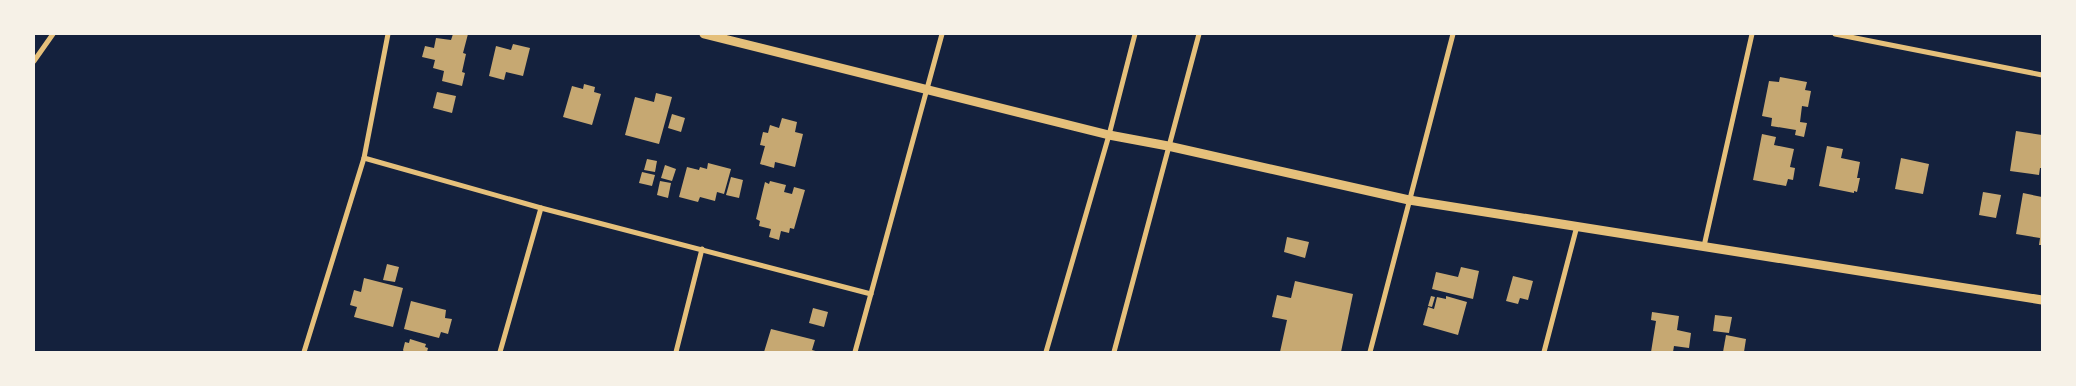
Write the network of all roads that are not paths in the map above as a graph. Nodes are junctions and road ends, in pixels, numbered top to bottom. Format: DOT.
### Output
graph roads {
  1 [pos="53,34"];
  2 [pos="388,34"];
  3 [pos="704,34"];
  4 [pos="942,34"];
  5 [pos="1135,34"];
  6 [pos="1199,34"];
  7 [pos="1453,34"];
  8 [pos="1752,34"];
  9 [pos="1835,34"];
  10 [pos="34,61"];
  11 [pos="2042,76"];
  12 [pos="927,90"];
  13 [pos="1109,135"];
  14 [pos="1168,146"];
  15 [pos="364,158"];
  16 [pos="1409,200"];
  17 [pos="542,208"];
  18 [pos="1577,225"];
  19 [pos="1704,246"];
  20 [pos="702,249"];
  21 [pos="871,294"];
  22 [pos="2042,300"];
  23 [pos="304,352"];
  24 [pos="500,352"];
  25 [pos="676,352"];
  26 [pos="855,352"];
  27 [pos="1046,352"];
  28 [pos="1114,352"];
  29 [pos="1370,352"];
  30 [pos="1544,352"];
  1 -- 10 [label="street"];
  2 -- 15 [label="street"];
  3 -- 12 [label="street"];
  4 -- 12 [label="street"];
  5 -- 13 [label="street"];
  6 -- 14 [label="street"];
  7 -- 16 [label="street"];
  8 -- 19 [label="street"];
  9 -- 11 [label="street"];
  12 -- 13 [label="street"];
  12 -- 21 [label="street"];
  13 -- 14 [label="street"];
  13 -- 27 [label="street"];
  14 -- 16 [label="street"];
  14 -- 28 [label="street"];
  15 -- 17 [label="street"];
  15 -- 23 [label="street"];
  16 -- 18 [label="street"];
  16 -- 29 [label="street"];
  17 -- 20 [label="street"];
  17 -- 24 [label="street"];
  18 -- 19 [label="street"];
  18 -- 30 [label="street"];
  19 -- 22 [label="street"];
  20 -- 21 [label="street"];
  20 -- 25 [label="street"];
  21 -- 26 [label="street"];
}
